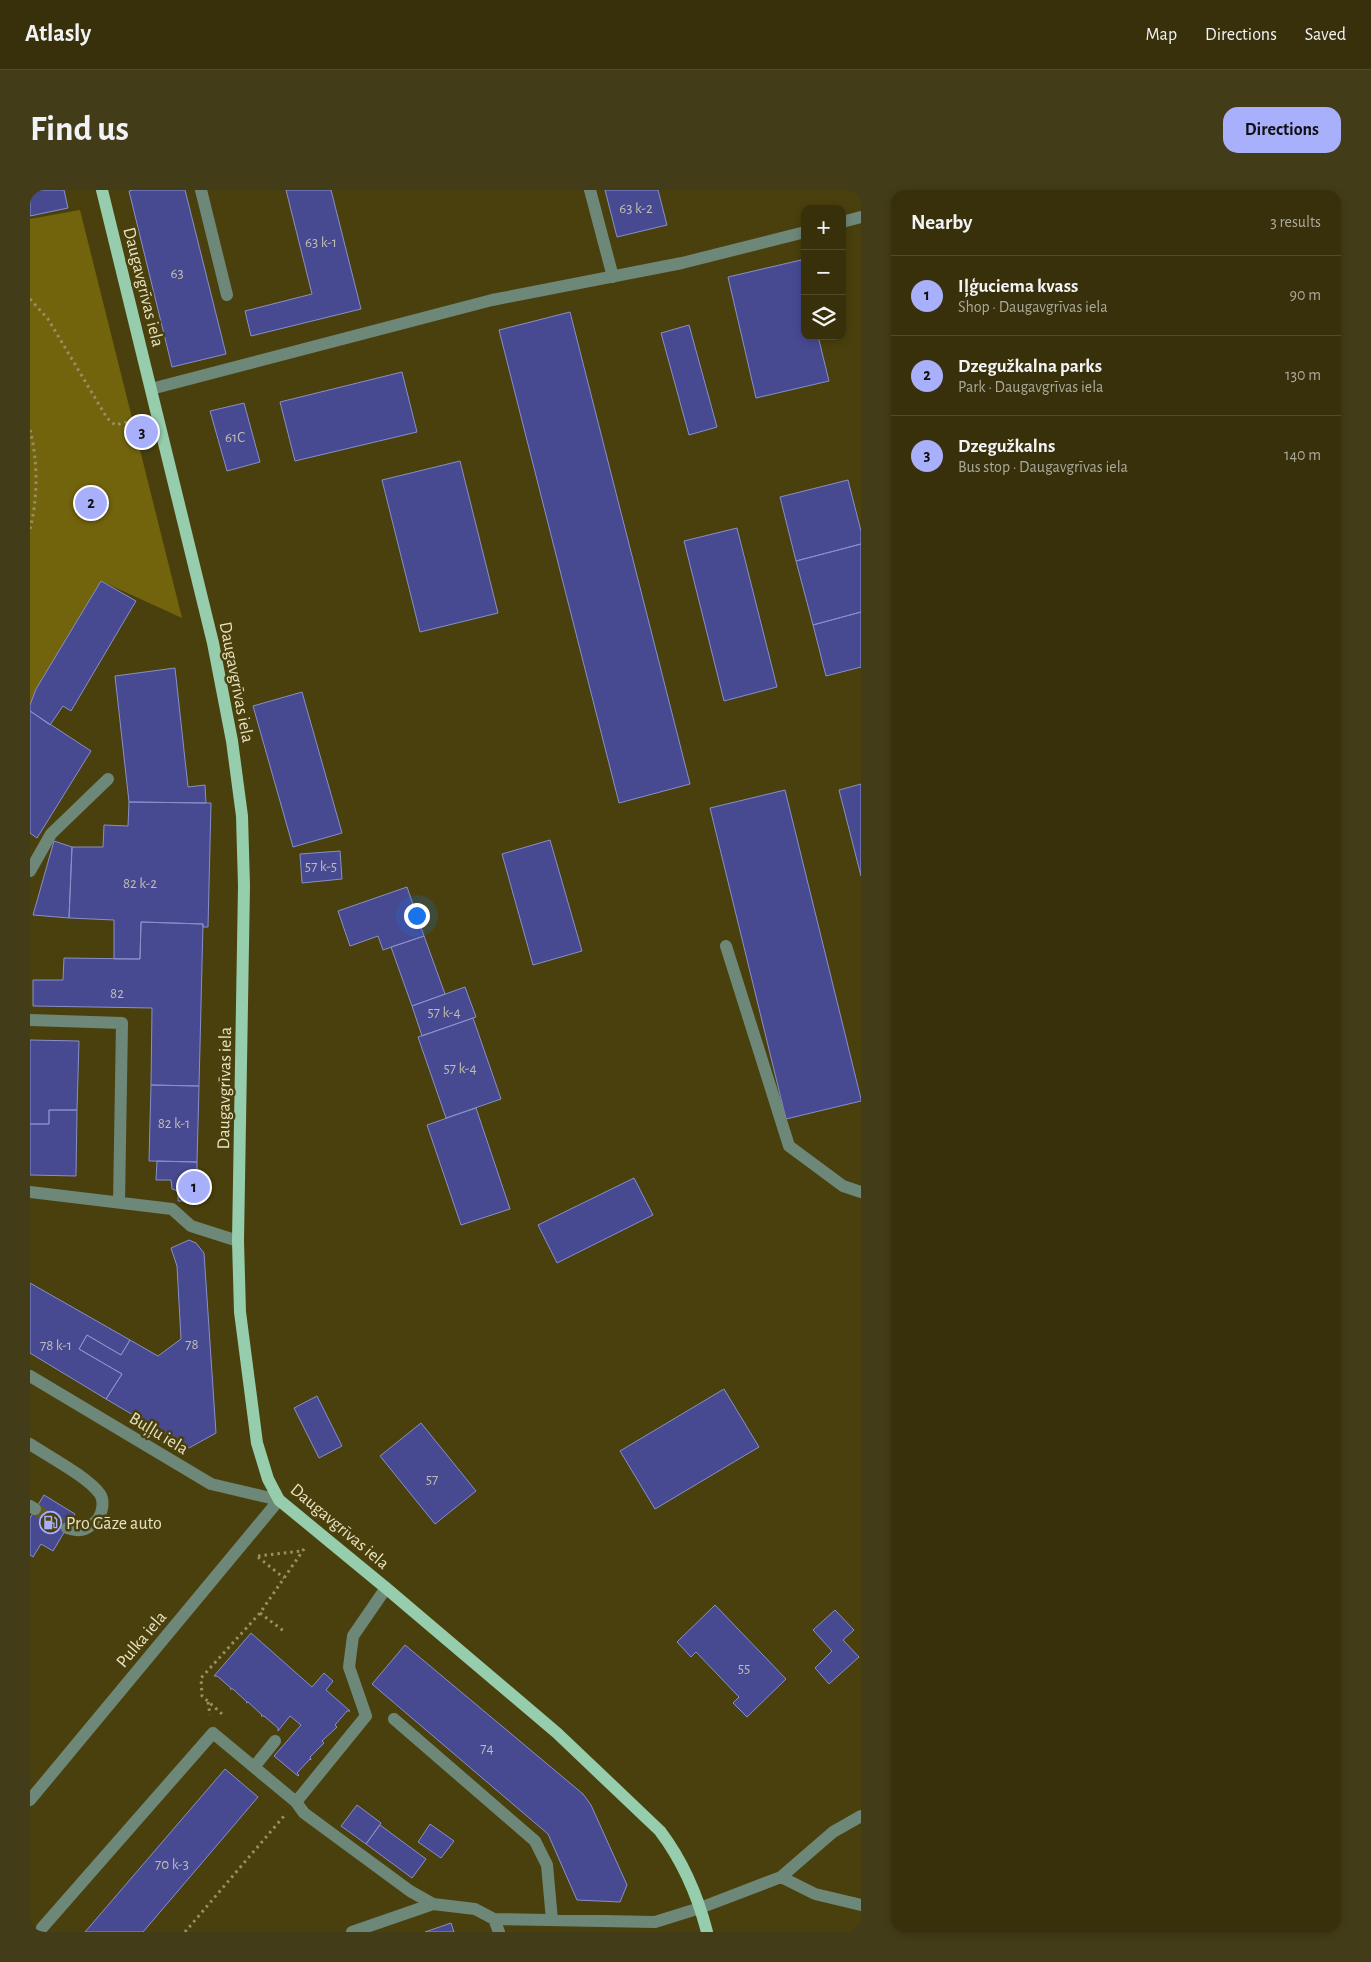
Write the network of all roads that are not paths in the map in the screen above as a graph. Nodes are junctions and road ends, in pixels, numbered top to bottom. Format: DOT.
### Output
graph roads {
  1 [pos="102,190"];
  2 [pos="201,190"];
  3 [pos="590,190"];
  4 [pos="861,217"];
  5 [pos="846,221"];
  6 [pos="801,233"];
  7 [pos="614,277"];
  8 [pos="227,295"];
  9 [pos="150,389"];
  10 [pos="108,779"];
  11 [pos="30,871"];
  12 [pos="726,946"];
  13 [pos="30,1020"];
  14 [pos="30,1192"];
  15 [pos="861,1192"];
  16 [pos="119,1202"];
  17 [pos="238,1240"];
  18 [pos="30,1376"];
  19 [pos="30,1444"];
  20 [pos="279,1500"];
  21 [pos="67,1528"];
  22 [pos="386,1588"];
  23 [pos="394,1719"];
  24 [pos="275,1741"];
  25 [pos="254,1767"];
  26 [pos="30,1800"];
  27 [pos="296,1802"];
  28 [pos="861,1816"];
  29 [pos="781,1877"];
  30 [pos="433,1904"];
  31 [pos="861,1905"];
  32 [pos="700,1908"];
  33 [pos="494,1919"];
  34 [pos="552,1920"];
  35 [pos="42,1928"];
  36 [pos="352,1932"];
  37 [pos="499,1932"];
  38 [pos="707,1932"];
  1 -- 9 [label="main road, Daugavgrīvas iela"];
  2 -- 8 [label="street"];
  3 -- 7 [label="street"];
  4 -- 5 [label="street"];
  6 -- 7 [label="street"];
  7 -- 9 [label="street"];
  9 -- 17 [label="main road, Daugavgrīvas iela"];
  10 -- 11 [label="street"];
  12 -- 15 [label="street"];
  13 -- 16 [label="street"];
  14 -- 16 [label="street"];
  16 -- 17 [label="street"];
  17 -- 20 [label="main road, Daugavgrīvas iela"];
  18 -- 20 [label="street, Buļļu iela"];
  19 -- 21 [label="street"];
  20 -- 22 [label="main road, Daugavgrīvas iela"];
  20 -- 26 [label="street, Pulka iela"];
  22 -- 27 [label="street"];
  22 -- 32 [label="main road, Daugavgrīvas iela"];
  23 -- 34 [label="street"];
  24 -- 25 [label="street"];
  25 -- 27 [label="street"];
  25 -- 35 [label="street"];
  27 -- 30 [label="street"];
  28 -- 29 [label="street"];
  29 -- 31 [label="street"];
  29 -- 32 [label="street"];
  30 -- 33 [label="street"];
  30 -- 36 [label="street"];
  32 -- 34 [label="street"];
  32 -- 38 [label="main road, Daugavgrīvas iela"];
  33 -- 34 [label="street"];
  33 -- 37 [label="street"];
}
